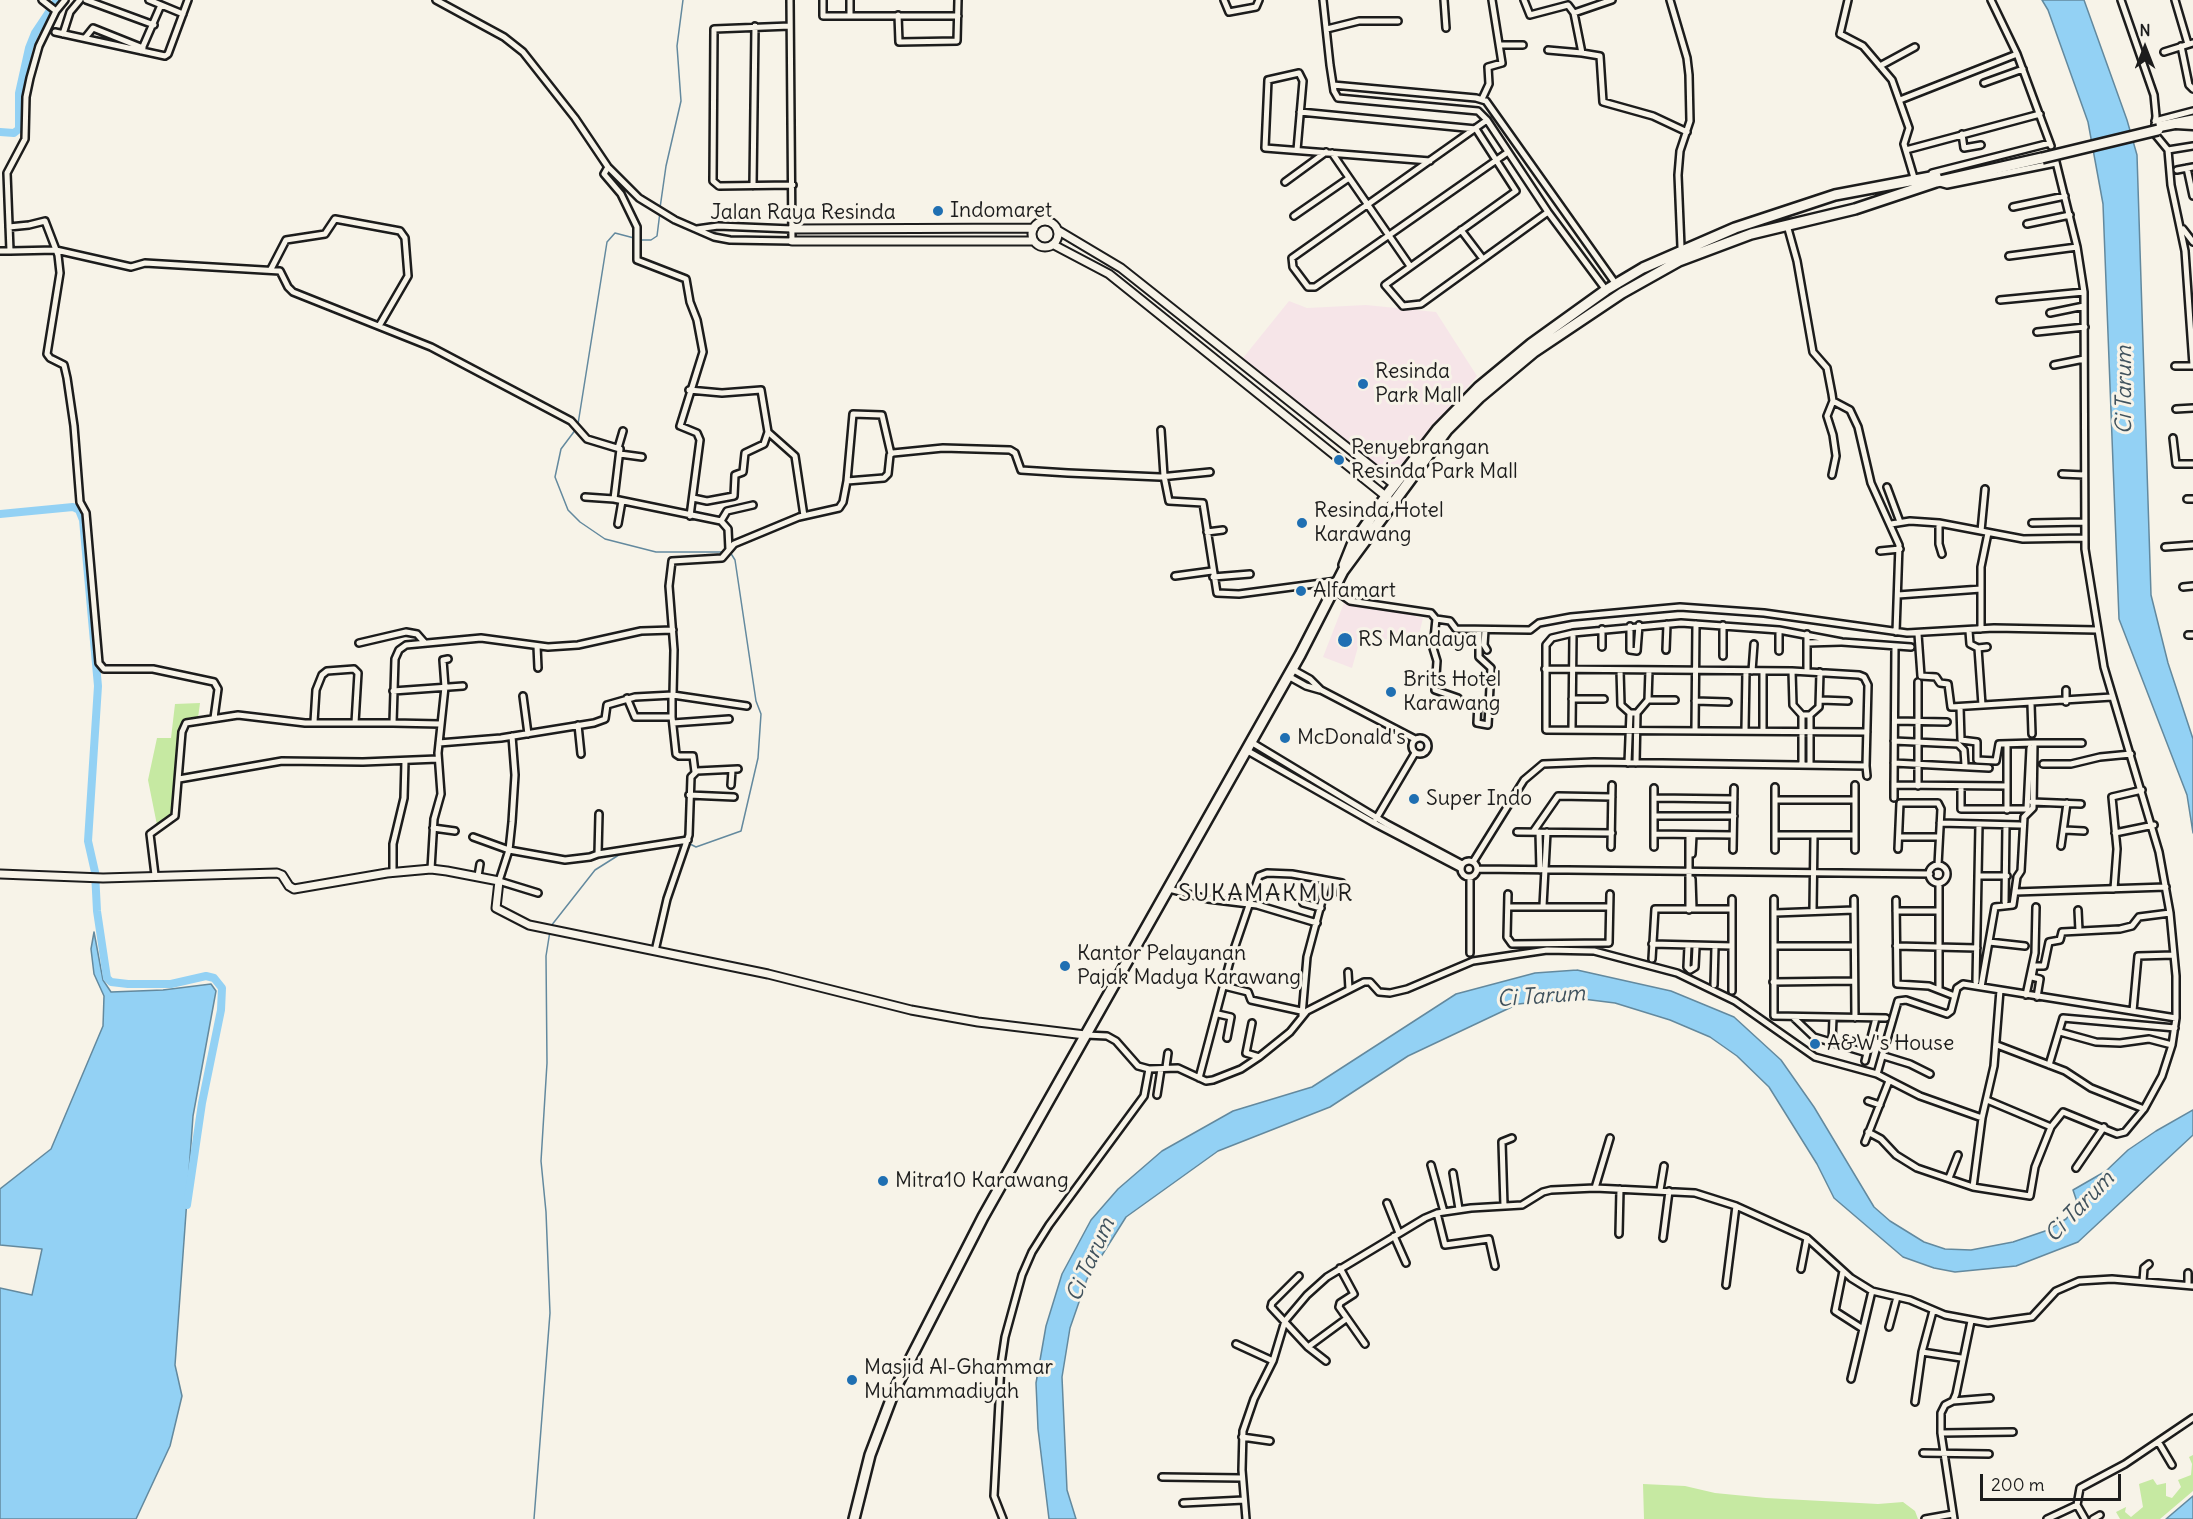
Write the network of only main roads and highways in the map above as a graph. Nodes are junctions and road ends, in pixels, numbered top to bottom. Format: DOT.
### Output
graph roads {
  1 [pos="2193,118"];
  2 [pos="2176,124"];
  3 [pos="2193,126"];
  4 [pos="2041,155"];
  5 [pos="1848,192"];
  6 [pos="1826,197"];
  7 [pos="1855,209"];
  8 [pos="1827,216"];
  9 [pos="1390,499"];
  10 [pos="854,1519"];
  1 -- 2 [label="main road"];
  2 -- 3 [label="main road"];
  2 -- 4 [label="main road, bridge"];
  4 -- 5 [label="main road"];
  4 -- 7 [label="main road"];
  5 -- 6 [label="main road"];
  5 -- 7 [label="main road"];
  6 -- 8 [label="main road"];
  6 -- 9 [label="main road"];
  7 -- 8 [label="main road"];
  8 -- 9 [label="main road"];
  9 -- 10 [label="main road"];
}
